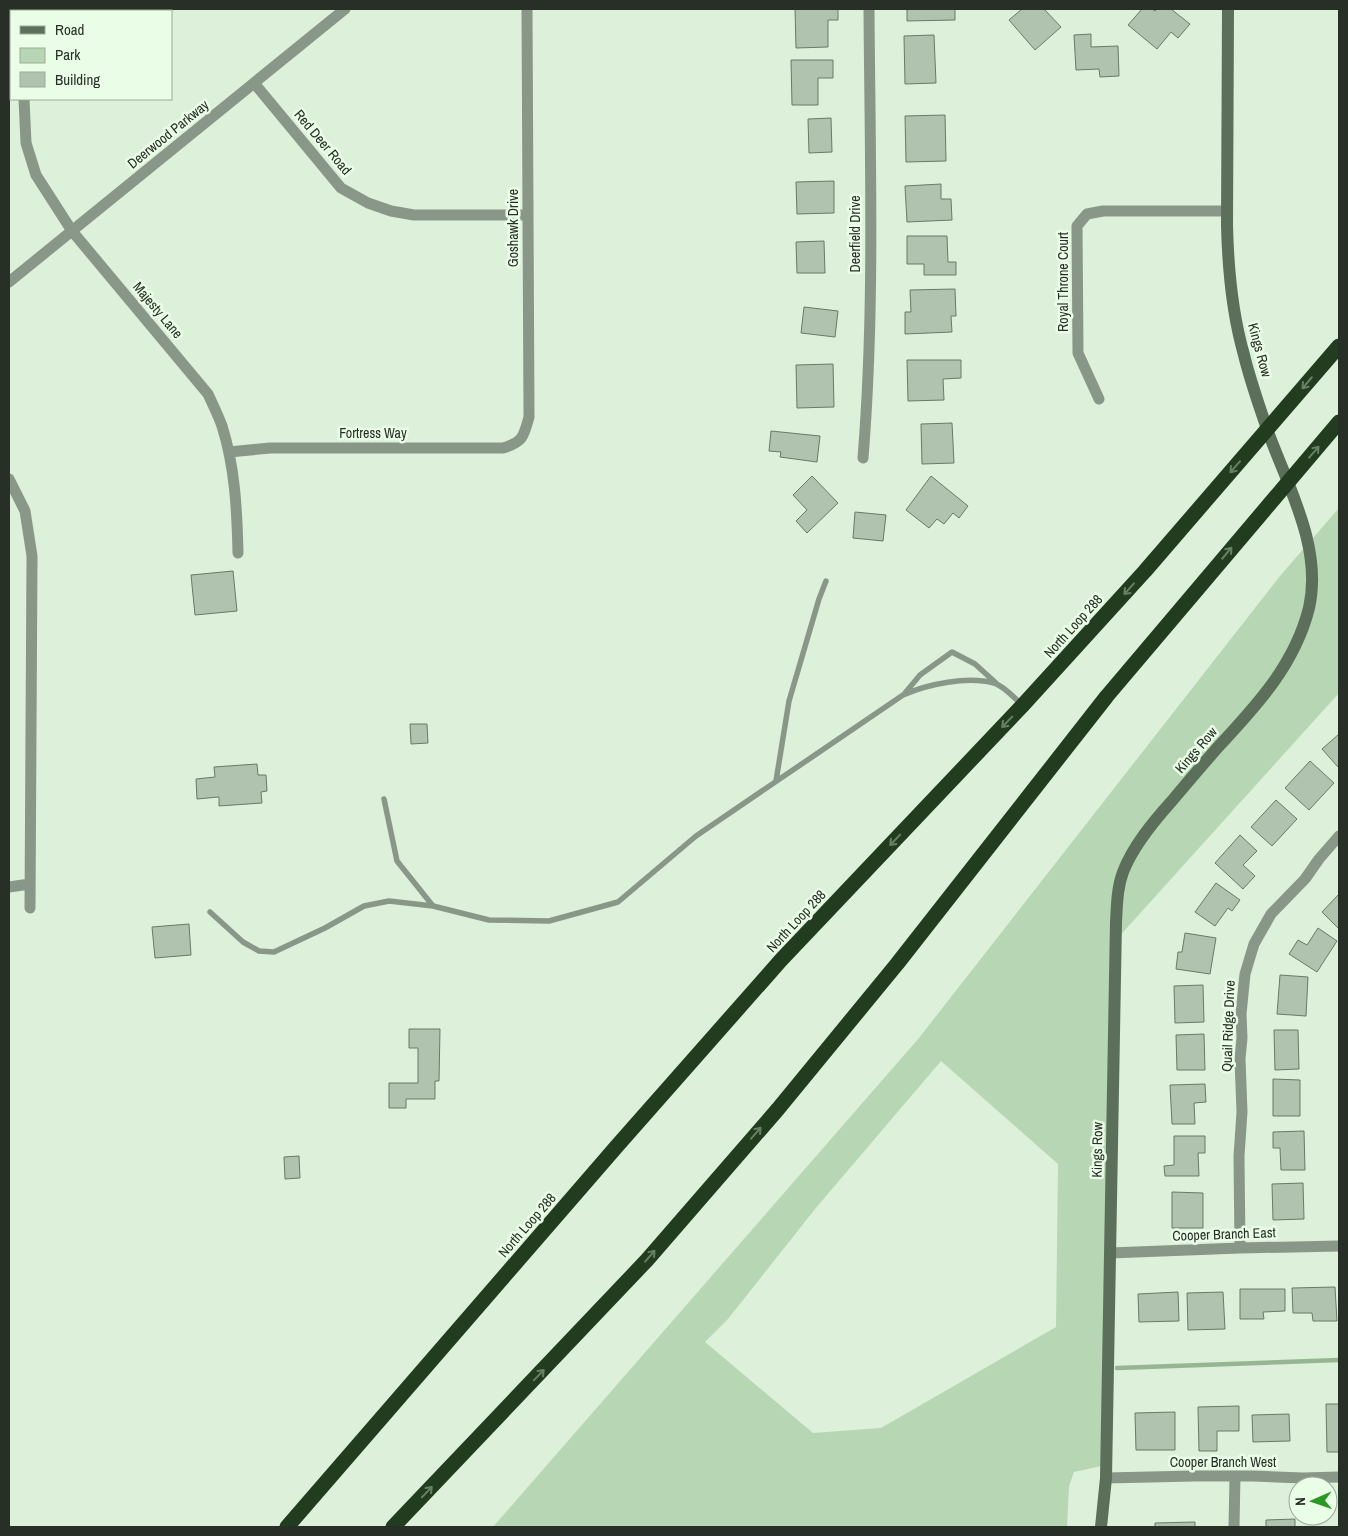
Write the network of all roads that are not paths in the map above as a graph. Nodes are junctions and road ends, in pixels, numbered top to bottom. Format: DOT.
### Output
graph roads {
  1 [pos="345,9"];
  2 [pos="527,9"];
  3 [pos="869,9"];
  4 [pos="1228,9"];
  5 [pos="254,83"];
  6 [pos="24,100"];
  7 [pos="1227,211"];
  8 [pos="528,215"];
  9 [pos="72,231"];
  10 [pos="9,282"];
  11 [pos="1339,346"];
  12 [pos="1099,399"];
  13 [pos="1339,422"];
  14 [pos="1267,430"];
  15 [pos="517,444"];
  16 [pos="229,452"];
  17 [pos="863,458"];
  18 [pos="9,479"];
  19 [pos="1288,481"];
  20 [pos="238,553"];
  21 [pos="826,581"];
  22 [pos="996,683"];
  23 [pos="903,695"];
  24 [pos="1023,705"];
  25 [pos="776,781"];
  26 [pos="384,799"];
  27 [pos="1339,836"];
  28 [pos="30,884"];
  29 [pos="9,887"];
  30 [pos="433,906"];
  31 [pos="30,908"];
  32 [pos="210,912"];
  33 [pos="1339,1246"];
  34 [pos="1240,1248"];
  35 [pos="1110,1253"];
  36 [pos="1235,1476"];
  37 [pos="1339,1477"];
  38 [pos="1106,1478"];
  39 [pos="287,1527"];
  40 [pos="393,1527"];
  41 [pos="1101,1527"];
  42 [pos="1234,1527"];
  1 -- 5 [label="street, Deerwood Parkway"];
  2 -- 8 [label="street, Goshawk Drive"];
  3 -- 17 [label="street, Deerfield Drive"];
  4 -- 7 [label="street, Kings Row"];
  5 -- 8 [label="street, Red Deer Road"];
  5 -- 9 [label="street, Deerwood Parkway"];
  6 -- 9 [label="street, Majesty Lane"];
  7 -- 12 [label="street, Royal Throne Court"];
  7 -- 14 [label="street, Kings Row"];
  8 -- 15 [label="street, Goshawk Drive"];
  9 -- 10 [label="street, Deerwood Parkway"];
  9 -- 16 [label="street, Majesty Lane"];
  11 -- 14 [label="highway, North Loop 288, one-way"];
  19 -- 13 [label="highway, one-way"];
  14 -- 19 [label="street, Kings Row"];
  14 -- 24 [label="highway, North Loop 288, one-way"];
  15 -- 16 [label="street, Fortress Way"];
  16 -- 20 [label="street, Majesty Lane"];
  18 -- 28 [label="street"];
  19 -- 35 [label="street, Kings Row"];
  40 -- 19 [label="highway, one-way"];
  21 -- 25 [label="lane"];
  22 -- 23 [label="lane"];
  22 -- 23 [label="lane"];
  22 -- 24 [label="lane"];
  23 -- 25 [label="lane"];
  24 -- 39 [label="highway, North Loop 288, one-way"];
  25 -- 30 [label="lane"];
  26 -- 30 [label="lane"];
  27 -- 34 [label="street, Quail Ridge Drive"];
  28 -- 29 [label="street"];
  28 -- 31 [label="street"];
  30 -- 32 [label="lane"];
  33 -- 34 [label="street, Cooper Branch East"];
  34 -- 35 [label="street, Cooper Branch East"];
  35 -- 38 [label="street, Kings Row"];
  36 -- 37 [label="street, Cooper Branch West"];
  36 -- 38 [label="street, Cooper Branch West"];
  36 -- 42 [label="street"];
  38 -- 41 [label="street, Kings Row"];
}
